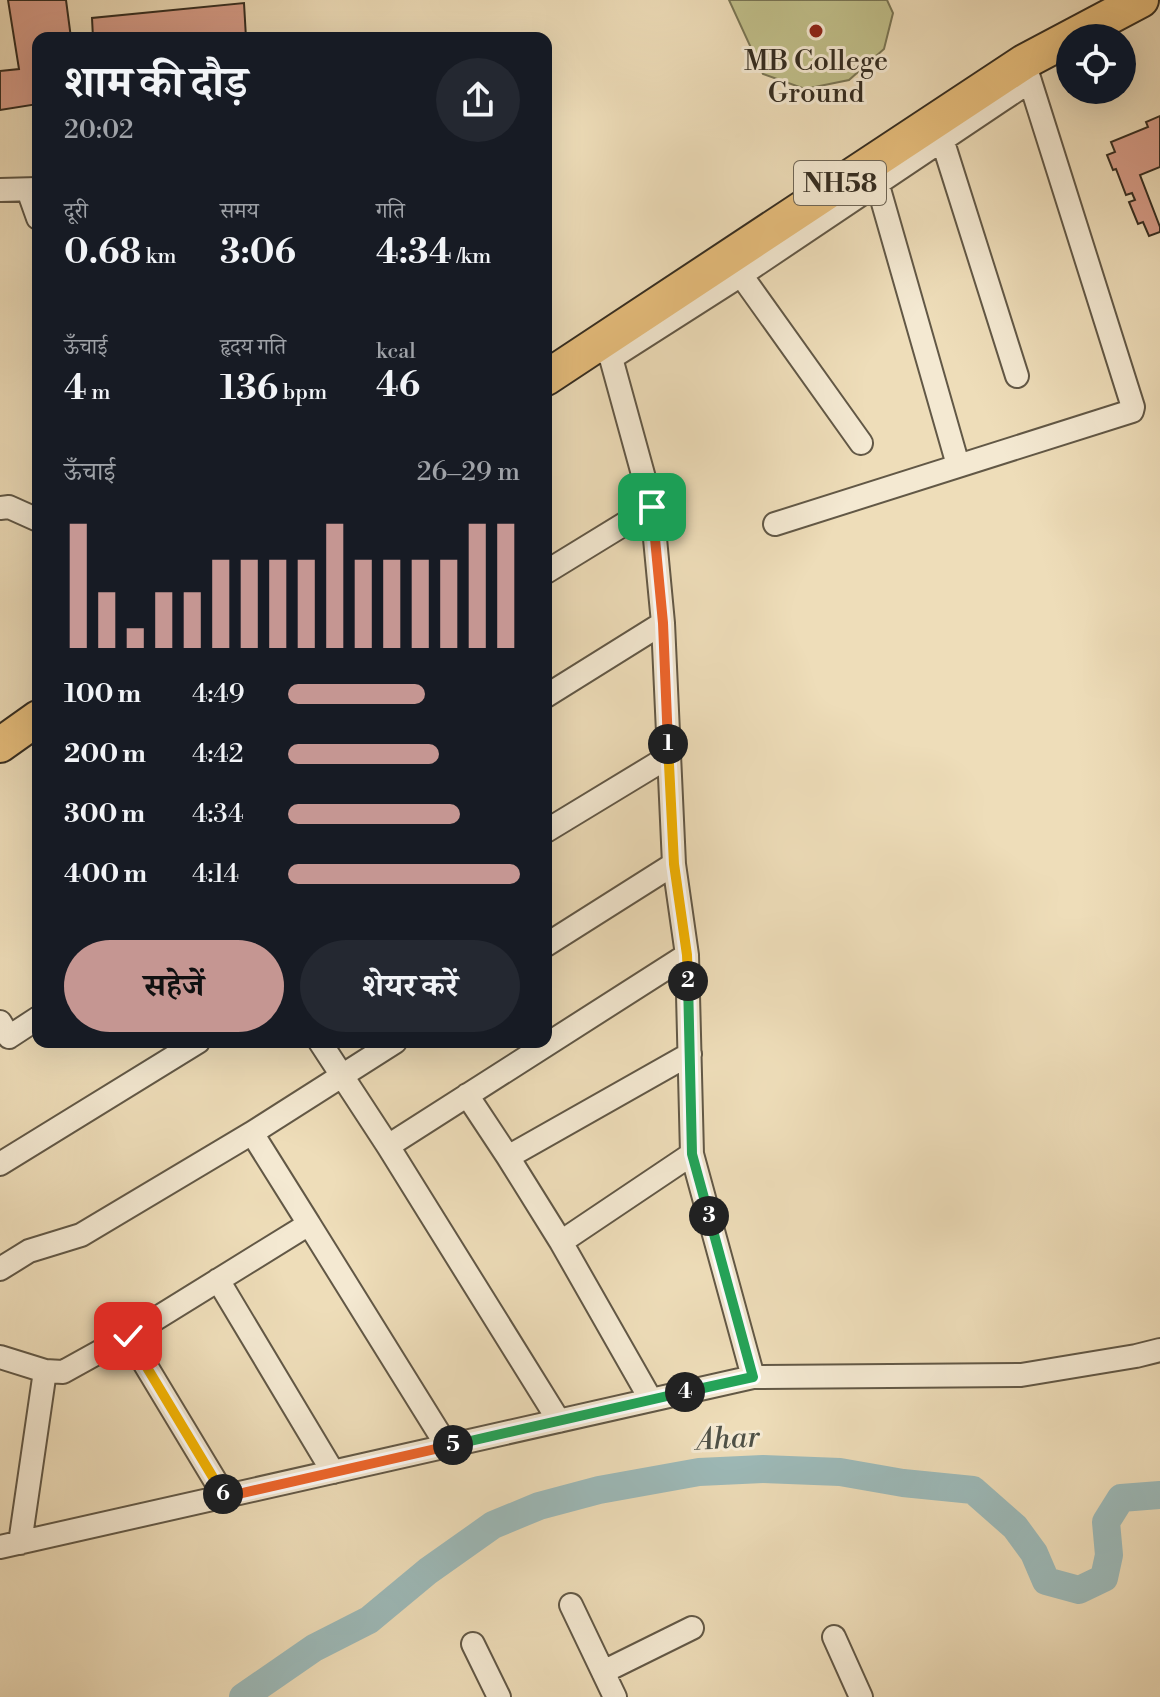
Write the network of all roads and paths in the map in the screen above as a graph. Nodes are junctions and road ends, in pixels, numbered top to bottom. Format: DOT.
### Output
graph roads {
  1 [pos="1089,0"];
  2 [pos="1141,0"];
  3 [pos="1027,72"];
  4 [pos="942,139"];
  5 [pos="877,182"];
  6 [pos="32,189"];
  7 [pos="0,190"];
  8 [pos="741,275"];
  9 [pos="552,348"];
  10 [pos="605,351"];
  11 [pos="552,375"];
  12 [pos="1017,376"];
  13 [pos="861,443"];
  14 [pos="958,465"];
  15 [pos="652,507"];
  16 [pos="0,508"];
  17 [pos="32,517"];
  18 [pos="775,524"];
  19 [pos="552,568"];
  20 [pos="663,623"];
  21 [pos="552,692"];
  22 [pos="32,697"];
  23 [pos="0,718"];
  24 [pos="32,722"];
  25 [pos="0,745"];
  26 [pos="668,757"];
  27 [pos="552,827"];
  28 [pos="674,864"];
  29 [pos="552,941"];
  30 [pos="687,955"];
  31 [pos="32,1021"];
  32 [pos="3,1035"];
  33 [pos="552,1041"];
  34 [pos="188,1048"];
  35 [pos="324,1048"];
  36 [pos="386,1048"];
  37 [pos="541,1048"];
  38 [pos="690,1054"];
  39 [pos="342,1076"];
  40 [pos="467,1095"];
  41 [pos="252,1133"];
  42 [pos="388,1146"];
  43 [pos="692,1154"];
  44 [pos="508,1157"];
  45 [pos="0,1164"];
  46 [pos="309,1224"];
  47 [pos="561,1242"];
  48 [pos="0,1269"];
  49 [pos="218,1280"];
  50 [pos="128,1336"];
  51 [pos="1160,1350"];
  52 [pos="0,1357"];
  53 [pos="45,1371"];
  54 [pos="753,1377"];
  55 [pos="651,1400"];
  56 [pos="559,1421"];
  57 [pos="447,1446"];
  58 [pos="333,1472"];
  59 [pos="225,1497"];
  60 [pos="10,1545"];
  61 [pos="571,1605"];
  62 [pos="692,1628"];
  63 [pos="834,1637"];
  64 [pos="473,1644"];
  65 [pos="603,1672"];
  66 [pos="612,1696"];
  67 [pos="499,1697"];
  68 [pos="861,1697"];
  1 -- 9 [label="highway, NH58"];
  2 -- 3 [label="highway, NH58"];
  3 -- 4 [label="street"];
  3 -- 10 [label="highway, NH58"];
  3 -- 14 [label="street"];
  4 -- 5 [label="street"];
  4 -- 12 [label="street"];
  5 -- 8 [label="street"];
  5 -- 14 [label="street"];
  6 -- 7 [label="street"];
  8 -- 10 [label="street"];
  8 -- 13 [label="street"];
  10 -- 11 [label="highway, NH58"];
  10 -- 15 [label="street"];
  14 -- 18 [label="street"];
  15 -- 19 [label="street"];
  15 -- 20 [label="street"];
  16 -- 17 [label="street"];
  20 -- 21 [label="street"];
  20 -- 26 [label="street"];
  22 -- 23 [label="highway"];
  24 -- 25 [label="highway"];
  26 -- 27 [label="street"];
  26 -- 28 [label="street"];
  28 -- 29 [label="street"];
  28 -- 30 [label="street"];
  30 -- 33 [label="street"];
  30 -- 38 [label="street"];
  31 -- 32 [label="street"];
  34 -- 45 [label="street"];
  35 -- 39 [label="street"];
  36 -- 39 [label="street"];
  37 -- 40 [label="street"];
  38 -- 43 [label="street"];
  38 -- 44 [label="street"];
  39 -- 41 [label="street"];
  39 -- 42 [label="street"];
  40 -- 42 [label="street"];
  40 -- 44 [label="street"];
  41 -- 46 [label="street"];
  41 -- 48 [label="street"];
  42 -- 56 [label="street"];
  43 -- 47 [label="street"];
  43 -- 54 [label="street"];
  44 -- 47 [label="street"];
  46 -- 49 [label="street"];
  46 -- 57 [label="street"];
  47 -- 55 [label="street"];
  49 -- 50 [label="street"];
  49 -- 58 [label="street"];
  50 -- 53 [label="street"];
  50 -- 59 [label="street"];
  51 -- 54 [label="street"];
  52 -- 53 [label="street"];
  53 -- 60 [label="street"];
  54 -- 55 [label="street"];
  55 -- 56 [label="street"];
  56 -- 57 [label="street"];
  57 -- 58 [label="street"];
  58 -- 59 [label="street"];
  59 -- 60 [label="street"];
  61 -- 65 [label="street"];
  62 -- 65 [label="street"];
  63 -- 68 [label="street"];
  64 -- 67 [label="street"];
  65 -- 66 [label="street"];
}
